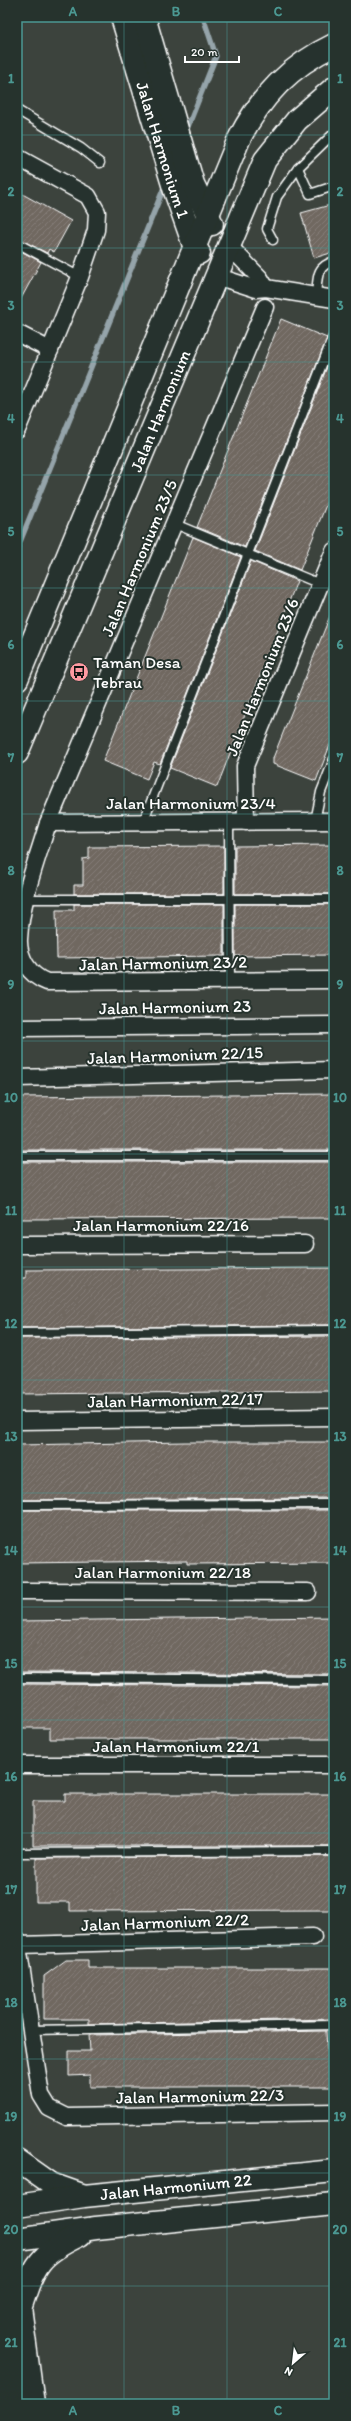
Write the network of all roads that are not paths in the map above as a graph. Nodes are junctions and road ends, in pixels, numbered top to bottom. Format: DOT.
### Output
graph roads {
  1 [pos="122,17"];
  2 [pos="144,17"];
  3 [pos="334,45"];
  4 [pos="334,88"];
  5 [pos="17,110"];
  6 [pos="334,133"];
  7 [pos="17,157"];
  8 [pos="100,163"];
  9 [pos="298,168"];
  10 [pos="334,186"];
  11 [pos="208,218"];
  12 [pos="273,240"];
  13 [pos="17,243"];
  14 [pos="229,246"];
  15 [pos="195,248"];
  16 [pos="334,261"];
  17 [pos="216,276"];
  18 [pos="80,277"];
  19 [pos="266,288"];
  20 [pos="316,296"];
  21 [pos="334,299"];
  22 [pos="265,307"];
  23 [pos="17,333"];
  24 [pos="334,334"];
  25 [pos="50,350"];
  26 [pos="17,430"];
  27 [pos="175,524"];
  28 [pos="334,551"];
  29 [pos="247,553"];
  30 [pos="320,584"];
  31 [pos="17,679"];
  32 [pos="17,754"];
  33 [pos="334,759"];
  34 [pos="314,821"];
  35 [pos="334,821"];
  36 [pos="143,822"];
  37 [pos="229,822"];
  38 [pos="246,822"];
  39 [pos="48,823"];
  40 [pos="25,899"];
  41 [pos="229,899"];
  42 [pos="334,899"];
  43 [pos="18,940"];
  44 [pos="334,980"];
  45 [pos="230,982"];
  46 [pos="334,1025"];
  47 [pos="17,1028"];
  48 [pos="334,1070"];
  49 [pos="17,1078"];
  50 [pos="17,1156"];
  51 [pos="334,1156"];
  52 [pos="305,1244"];
  53 [pos="17,1245"];
  54 [pos="334,1330"];
  55 [pos="17,1333"];
  56 [pos="334,1417"];
  57 [pos="17,1421"];
  58 [pos="334,1504"];
  59 [pos="17,1506"];
  60 [pos="17,1591"];
  61 [pos="308,1592"];
  62 [pos="17,1678"];
  63 [pos="334,1680"];
  64 [pos="17,1765"];
  65 [pos="334,1766"];
  66 [pos="334,1851"];
  67 [pos="17,1853"];
  68 [pos="313,1937"];
  69 [pos="17,1942"];
  70 [pos="334,2025"];
  71 [pos="29,2030"];
  72 [pos="334,2112"];
  73 [pos="17,2160"];
  74 [pos="334,2171"];
  75 [pos="84,2196"];
  76 [pos="334,2204"];
  77 [pos="17,2206"];
  78 [pos="96,2228"];
  79 [pos="17,2239"];
  80 [pos="17,2285"];
  81 [pos="20,2308"];
  82 [pos="32,2404"];
  1 -- 15 [label="main road, Jalan Harmonium 1"];
  2 -- 11 [label="main road, Jalan Harmonium 1"];
  3 -- 11 [label="main road, Jalan Harmonium"];
  4 -- 14 [label="main road, Jalan Harmonium"];
  5 -- 8 [label="lane"];
  6 -- 9 [label="lane"];
  7 -- 18 [label="street"];
  9 -- 10 [label="lane"];
  9 -- 12 [label="lane"];
  11 -- 14 [label="main road, Jalan Harmonium 1"];
  11 -- 15 [label="main road, Jalan Harmonium"];
  13 -- 18 [label="lane"];
  14 -- 17 [label="main road, Jalan Harmonium"];
  14 -- 19 [label="street"];
  15 -- 17 [label="main road, Jalan Harmonium 1"];
  15 -- 31 [label="main road, Jalan Harmonium"];
  16 -- 20 [label="lane"];
  17 -- 19 [label="street"];
  17 -- 32 [label="main road, Jalan Harmonium"];
  18 -- 25 [label="street"];
  19 -- 20 [label="street"];
  20 -- 21 [label="street"];
  22 -- 27 [label="street, Jalan Harmonium 23/5"];
  23 -- 25 [label="street"];
  24 -- 29 [label="lane"];
  25 -- 26 [label="street"];
  27 -- 29 [label="lane"];
  27 -- 39 [label="street, Jalan Harmonium 23/5"];
  28 -- 30 [label="street, Jalan Harmonium 23/6"];
  29 -- 30 [label="lane"];
  29 -- 36 [label="lane"];
  30 -- 38 [label="street, Jalan Harmonium 23/6"];
  33 -- 34 [label="lane"];
  34 -- 35 [label="street, Jalan Harmonium 23/4"];
  34 -- 38 [label="street, Jalan Harmonium 23/4"];
  36 -- 37 [label="street, Jalan Harmonium 23/4"];
  36 -- 39 [label="street, Jalan Harmonium 23/4"];
  37 -- 38 [label="street, Jalan Harmonium 23/4"];
  37 -- 41 [label="lane"];
  39 -- 40 [label="street, Jalan Harmonium 23/5"];
  40 -- 41 [label="lane"];
  40 -- 43 [label="street, Jalan Harmonium 23/5"];
  41 -- 42 [label="lane"];
  41 -- 45 [label="lane"];
  43 -- 45 [label="street, Jalan Harmonium 23/2"];
  44 -- 45 [label="street, Jalan Harmonium 23/2"];
  46 -- 47 [label="street, Jalan Harmonium 23"];
  48 -- 49 [label="street, Jalan Harmonium 22/15"];
  50 -- 51 [label="lane"];
  52 -- 53 [label="street, Jalan Harmonium 22/16"];
  54 -- 55 [label="lane"];
  56 -- 57 [label="street, Jalan Harmonium 22/17"];
  58 -- 59 [label="lane"];
  60 -- 61 [label="street, Jalan Harmonium 22/18"];
  62 -- 63 [label="lane"];
  64 -- 65 [label="street, Jalan Harmonium 22/1"];
  66 -- 67 [label="lane"];
  68 -- 69 [label="street, Jalan Harmonium 22/2"];
  69 -- 71 [label="street"];
  70 -- 71 [label="lane"];
  71 -- 72 [label="street, Jalan Harmonium 22/3"];
  73 -- 75 [label="main road"];
  74 -- 75 [label="main road, Jalan Harmonium 22"];
  75 -- 77 [label="main road, Jalan Harmonium 22"];
  76 -- 78 [label="main road, Jalan Harmonium 22"];
  78 -- 79 [label="main road, Jalan Harmonium 22"];
  78 -- 81 [label="main road"];
  80 -- 81 [label="main road"];
  81 -- 82 [label="main road"];
}
